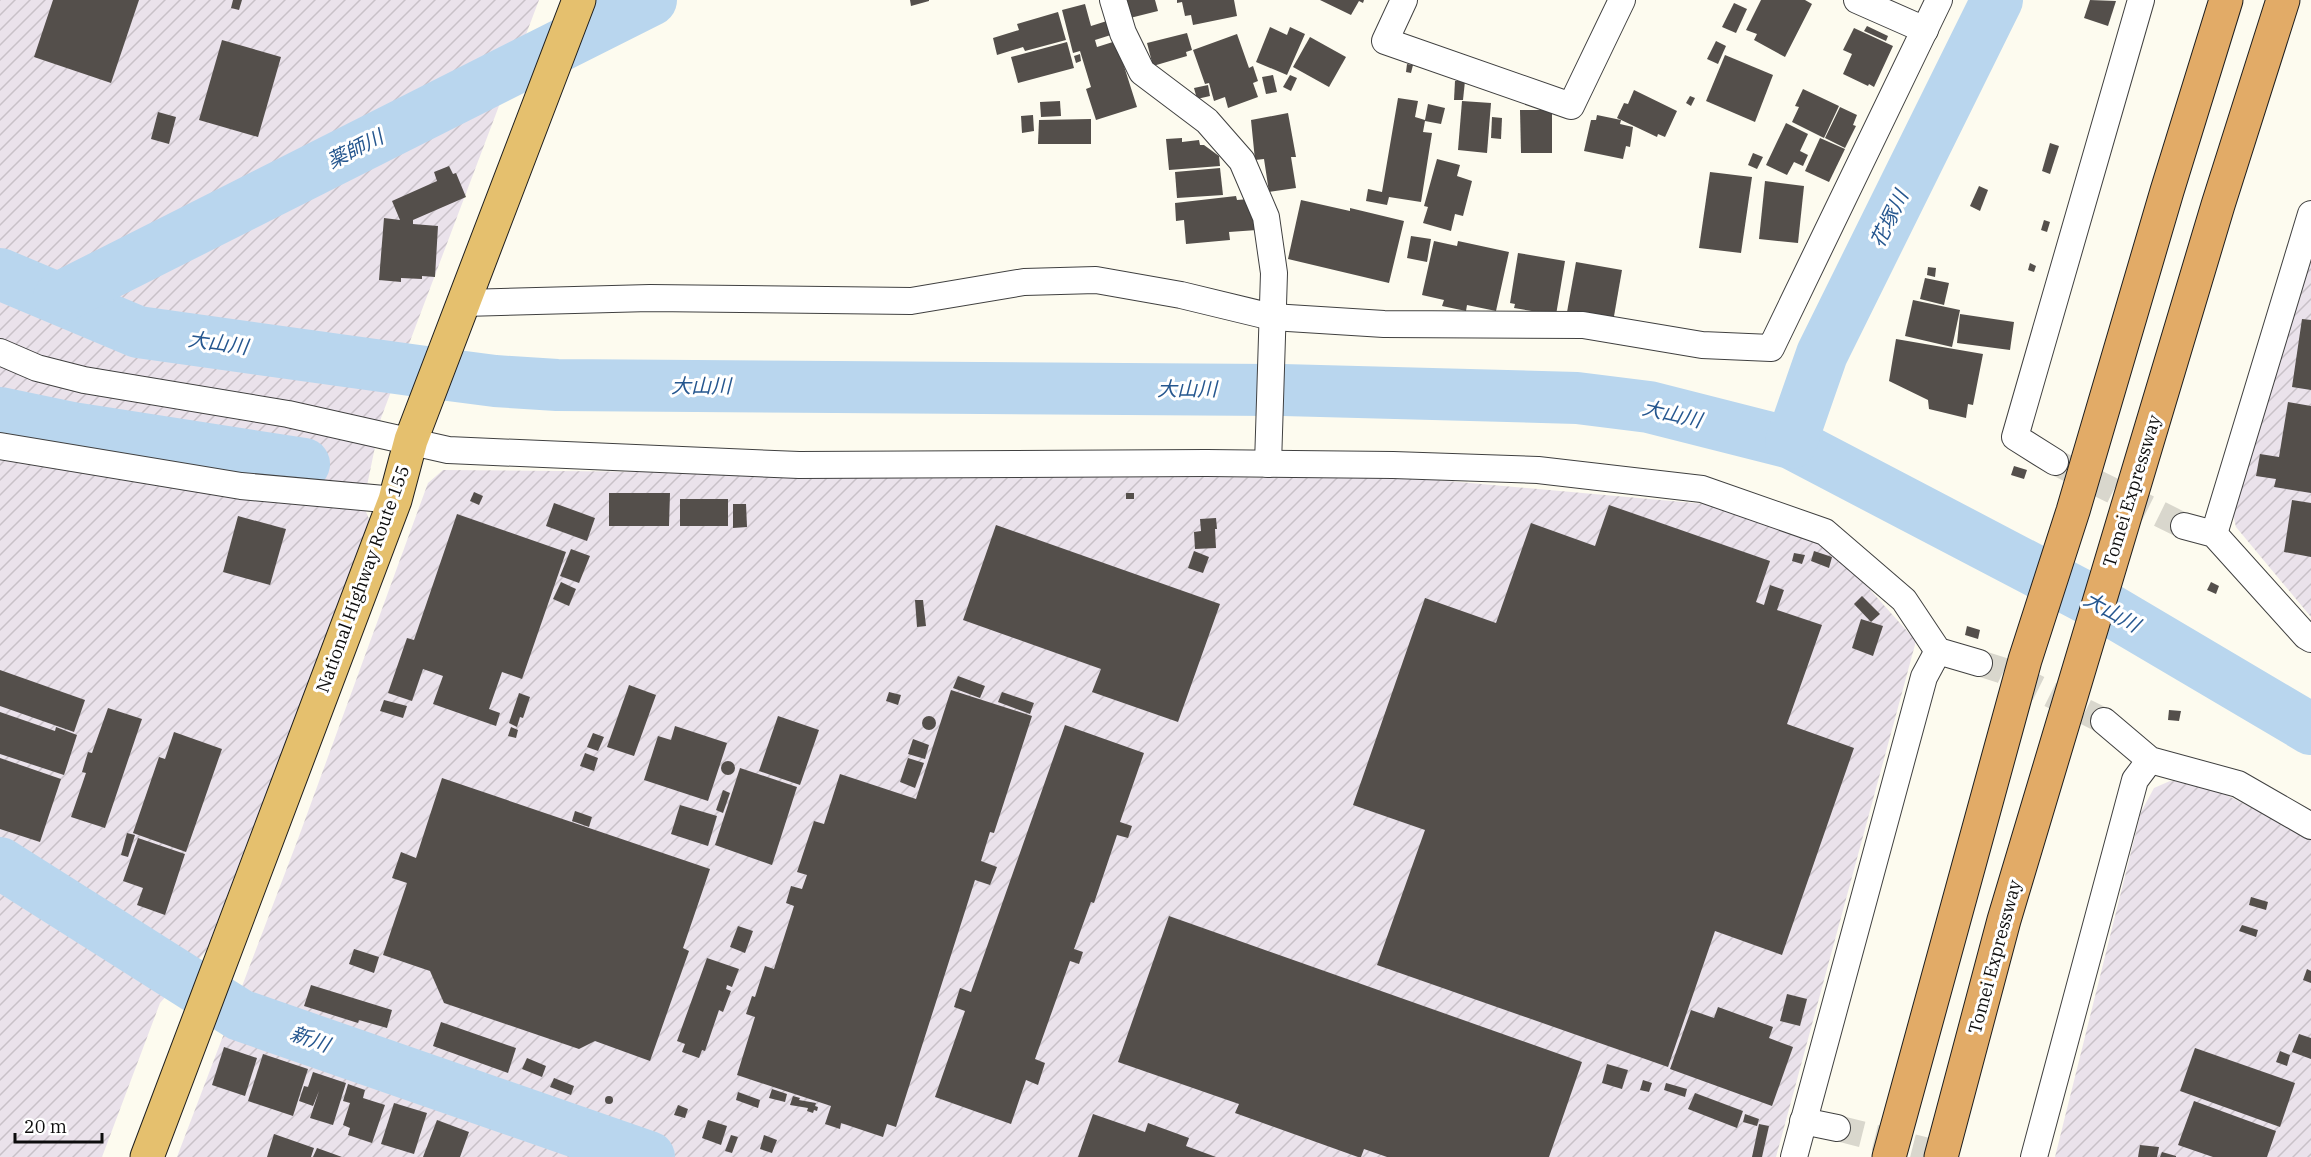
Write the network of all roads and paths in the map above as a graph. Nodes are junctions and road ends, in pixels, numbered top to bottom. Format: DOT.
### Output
graph roads {
  1 [pos="579,0"];
  2 [pos="1113,0"];
  3 [pos="1404,0"];
  4 [pos="1622,0"];
  5 [pos="1857,0"];
  6 [pos="1939,0"];
  7 [pos="2141,0"];
  8 [pos="2226,0"];
  9 [pos="2283,0"];
  10 [pos="1925,30"];
  11 [pos="2311,214"];
  12 [pos="464,303"];
  13 [pos="1272,325"];
  14 [pos="0,352"];
  15 [pos="411,440"];
  16 [pos="0,446"];
  17 [pos="2055,462"];
  18 [pos="1269,464"];
  19 [pos="395,500"];
  20 [pos="2184,526"];
  21 [pos="2214,534"];
  22 [pos="2311,639"];
  23 [pos="1938,651"];
  24 [pos="1979,663"];
  25 [pos="2104,722"];
  26 [pos="2150,760"];
  27 [pos="2311,825"];
  28 [pos="1803,1121"];
  29 [pos="1837,1128"];
  30 [pos="147,1157"];
  31 [pos="1794,1157"];
  32 [pos="1890,1157"];
  33 [pos="1941,1157"];
  34 [pos="2034,1157"];
  1 -- 12 [label="highway, National Highway Route 155"];
  2 -- 13 [label="street"];
  3 -- 4 [label="street"];
  5 -- 10 [label="street"];
  6 -- 10 [label="street"];
  7 -- 17 [label="street"];
  8 -- 32 [label="highway"];
  9 -- 33 [label="highway, Tomei Expressway"];
  10 -- 13 [label="street"];
  11 -- 21 [label="street"];
  12 -- 13 [label="street"];
  12 -- 15 [label="highway, National Highway Route 155"];
  13 -- 18 [label="street"];
  14 -- 15 [label="street"];
  15 -- 18 [label="street"];
  15 -- 19 [label="highway, National Highway Route 155"];
  16 -- 19 [label="street"];
  18 -- 23 [label="street"];
  19 -- 30 [label="highway, National Highway Route 155"];
  20 -- 21 [label="street"];
  21 -- 22 [label="street"];
  23 -- 24 [label="street"];
  23 -- 28 [label="street"];
  25 -- 26 [label="street"];
  26 -- 27 [label="street"];
  26 -- 34 [label="street"];
  28 -- 29 [label="street"];
  28 -- 31 [label="street"];
}
